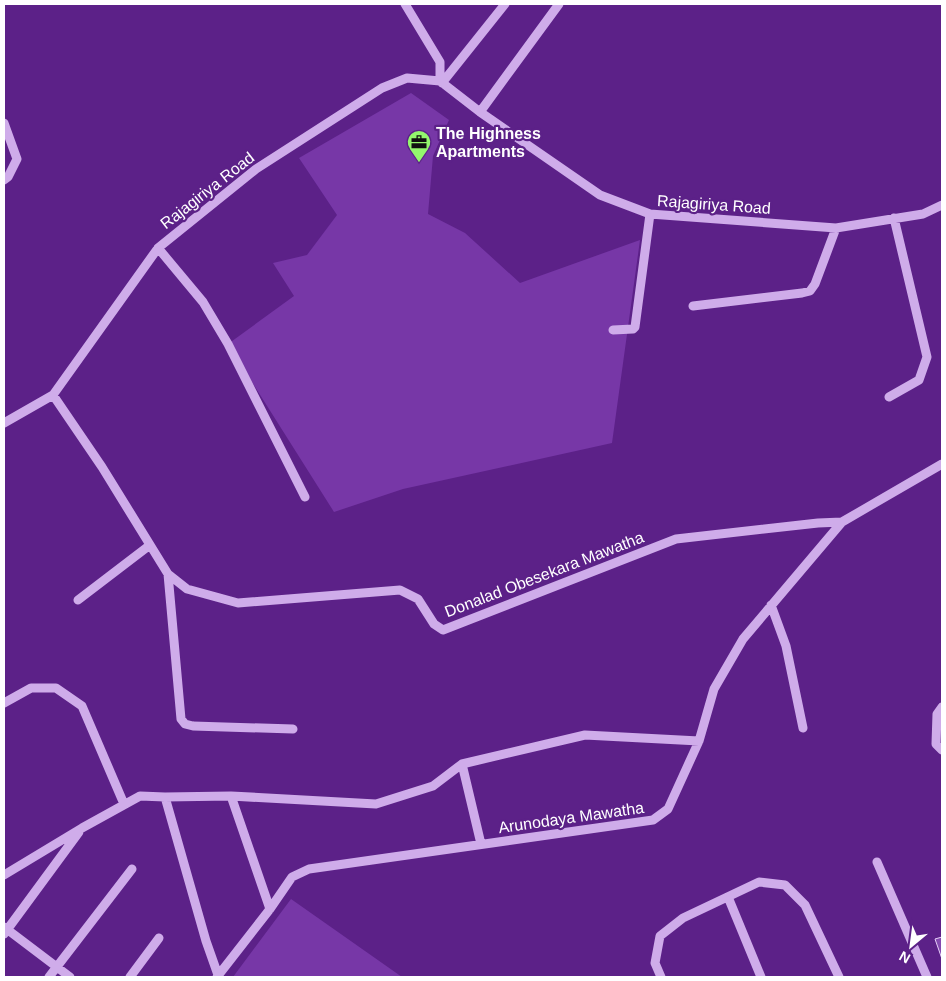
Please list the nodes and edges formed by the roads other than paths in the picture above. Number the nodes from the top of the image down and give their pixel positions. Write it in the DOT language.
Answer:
graph roads {
  1 [pos="405,4"];
  2 [pos="505,4"];
  3 [pos="559,4"];
  4 [pos="441,82"];
  5 [pos="480,112"];
  6 [pos="4,123"];
  7 [pos="4,180"];
  8 [pos="942,205"];
  9 [pos="650,214"];
  10 [pos="894,218"];
  11 [pos="836,228"];
  12 [pos="158,248"];
  13 [pos="693,306"];
  14 [pos="613,330"];
  15 [pos="53,395"];
  16 [pos="889,397"];
  17 [pos="4,423"];
  18 [pos="942,464"];
  19 [pos="305,497"];
  20 [pos="842,522"];
  21 [pos="150,545"];
  22 [pos="168,574"];
  23 [pos="78,600"];
  24 [pos="771,605"];
  25 [pos="4,703"];
  26 [pos="942,707"];
  27 [pos="803,728"];
  28 [pos="293,729"];
  29 [pos="699,741"];
  30 [pos="942,750"];
  31 [pos="462,764"];
  32 [pos="231,796"];
  33 [pos="165,797"];
  34 [pos="124,804"];
  35 [pos="82,828"];
  36 [pos="481,844"];
  37 [pos="877,862"];
  38 [pos="132,869"];
  39 [pos="4,875"];
  40 [pos="728,897"];
  41 [pos="270,909"];
  42 [pos="5,930"];
  43 [pos="159,938"];
  44 [pos="56,967"];
  45 [pos="217,976"];
  46 [pos="49,977"];
  47 [pos="70,977"];
  48 [pos="130,977"];
  49 [pos="661,977"];
  50 [pos="761,977"];
  51 [pos="839,977"];
  52 [pos="927,977"];
  1 -- 4 [label="street"];
  2 -- 4 [label="street"];
  3 -- 5 [label="street"];
  4 -- 5 [label="street, Rajagiriya Road"];
  4 -- 12 [label="street, Rajagiriya Road"];
  5 -- 9 [label="street, Rajagiriya Road"];
  6 -- 7 [label="street"];
  8 -- 10 [label="street, Rajagiriya Road"];
  9 -- 11 [label="street, Rajagiriya Road"];
  9 -- 14 [label="street"];
  10 -- 11 [label="street, Rajagiriya Road"];
  10 -- 16 [label="street"];
  11 -- 13 [label="street"];
  12 -- 15 [label="street, Rajagiriya Road"];
  12 -- 19 [label="street"];
  15 -- 17 [label="street, Rajagiriya Road"];
  15 -- 21 [label="street, Donalad Obesekara Mawatha"];
  18 -- 20 [label="street, Donalad Obesekara Mawatha"];
  20 -- 22 [label="street, Donalad Obesekara Mawatha"];
  20 -- 24 [label="street, Arunodaya Mawatha"];
  21 -- 22 [label="street, Donalad Obesekara Mawatha"];
  21 -- 23 [label="street"];
  22 -- 28 [label="street"];
  24 -- 27 [label="street"];
  24 -- 29 [label="street, Arunodaya Mawatha"];
  25 -- 34 [label="street"];
  26 -- 30 [label="street"];
  29 -- 31 [label="street"];
  29 -- 36 [label="street, Arunodaya Mawatha"];
  31 -- 32 [label="street"];
  31 -- 36 [label="street"];
  32 -- 33 [label="street"];
  32 -- 41 [label="street"];
  33 -- 34 [label="street"];
  33 -- 45 [label="street"];
  34 -- 35 [label="street"];
  35 -- 39 [label="street"];
  35 -- 42 [label="street"];
  36 -- 41 [label="street, Arunodaya Mawatha"];
  37 -- 52 [label="street"];
  38 -- 44 [label="street"];
  40 -- 49 [label="street"];
  40 -- 50 [label="street"];
  40 -- 51 [label="street"];
  41 -- 45 [label="street, Arunodaya Mawatha"];
  42 -- 44 [label="street"];
  43 -- 48 [label="street"];
  44 -- 46 [label="street"];
  44 -- 47 [label="street"];
}
